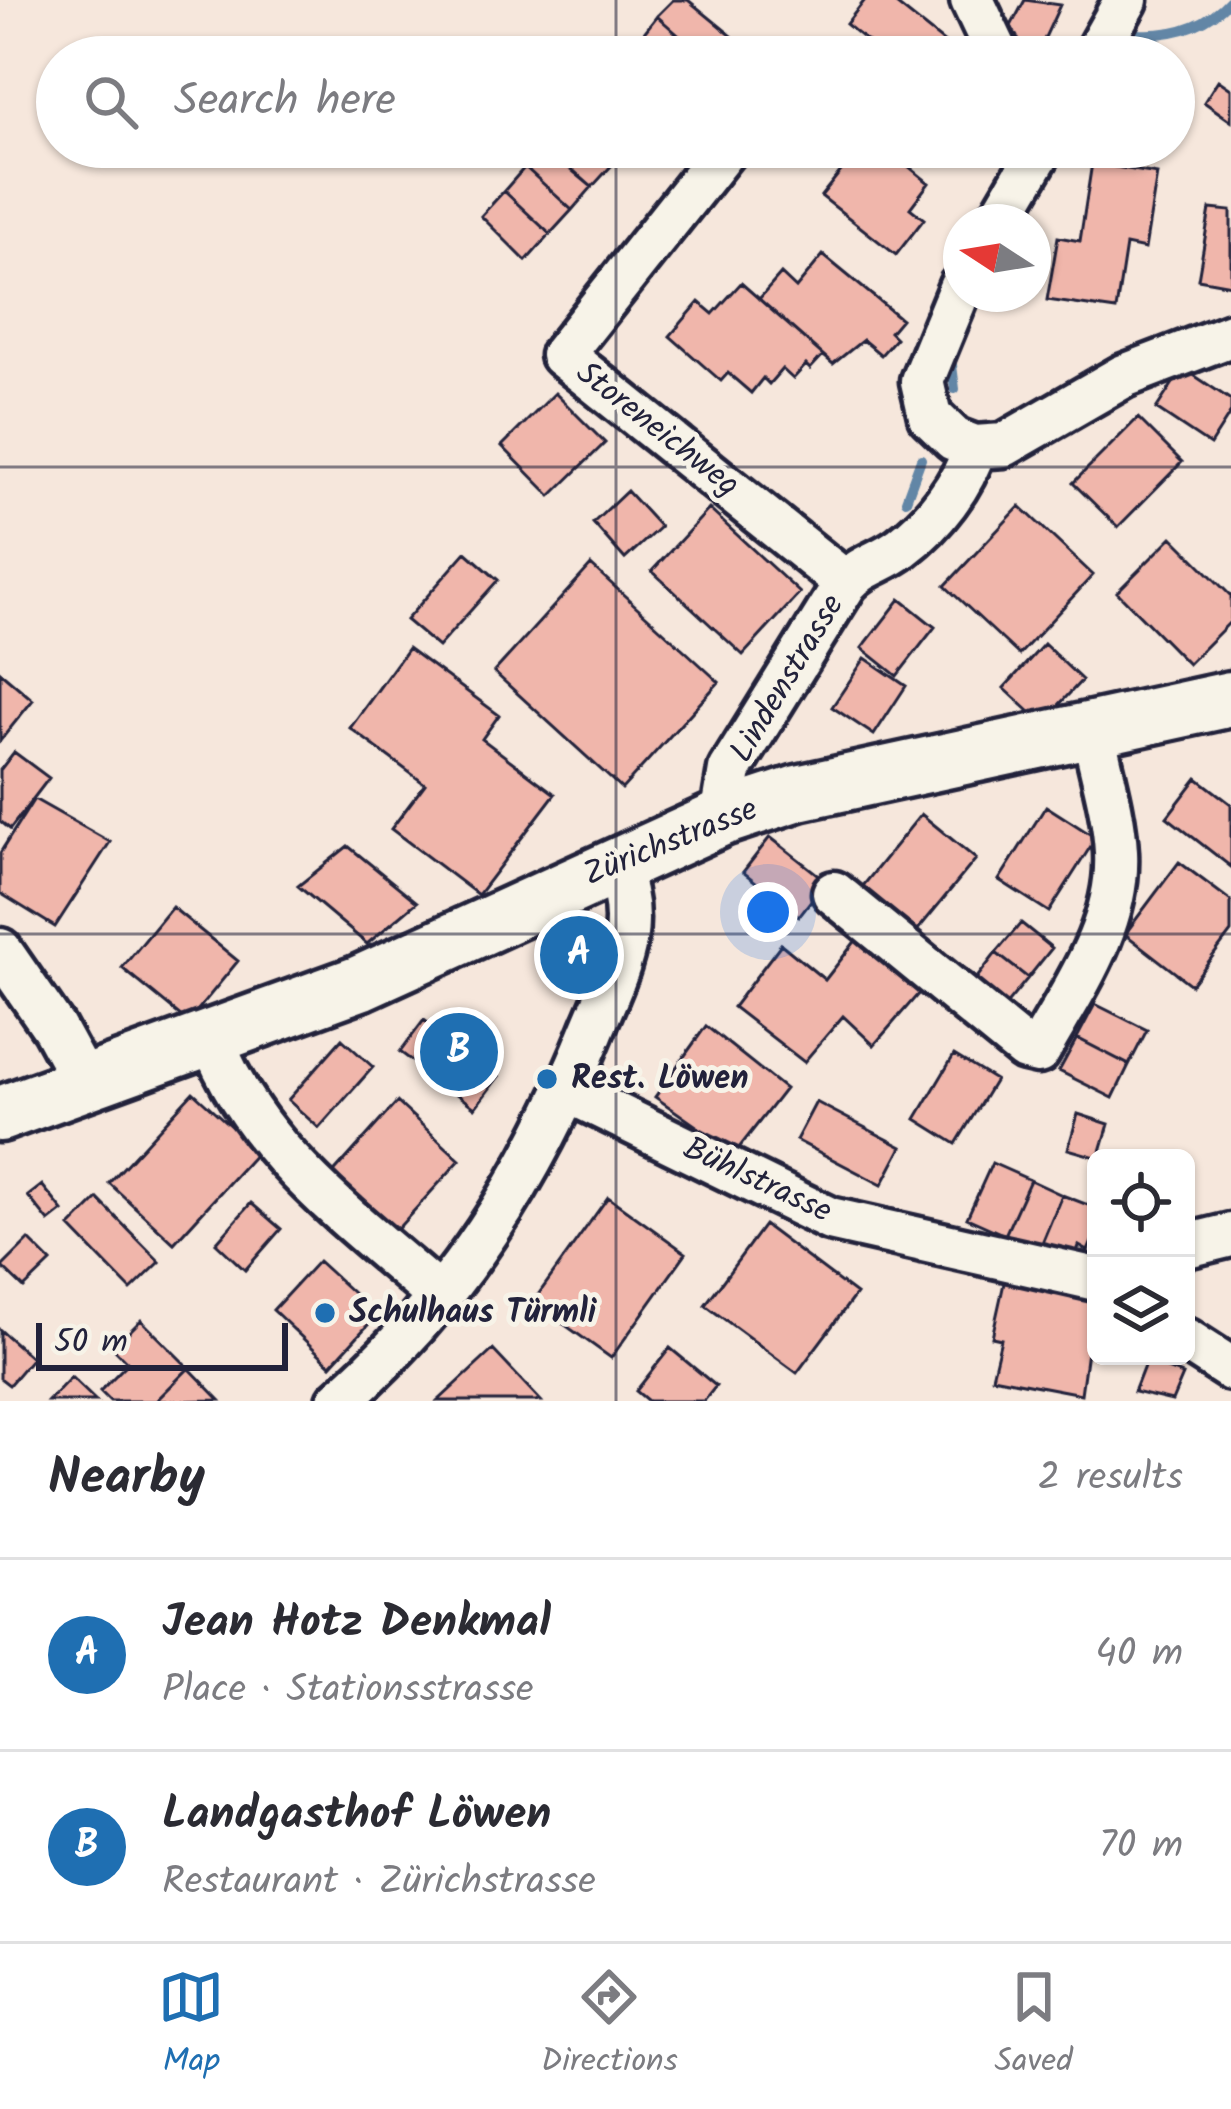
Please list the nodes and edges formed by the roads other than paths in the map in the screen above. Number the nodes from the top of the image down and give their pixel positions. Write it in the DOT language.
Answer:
graph roads {
  1 [pos="1126,0"];
  2 [pos="982,5"];
  3 [pos="992,36"];
  4 [pos="1106,36"];
  5 [pos="710,168"];
  6 [pos="1027,168"];
  7 [pos="1008,204"];
  8 [pos="950,312"];
  9 [pos="1231,335"];
  10 [pos="975,447"];
  11 [pos="846,583"];
  12 [pos="1231,699"];
  13 [pos="1093,731"];
  14 [pos="722,818"];
  15 [pos="615,865"];
  16 [pos="834,893"];
  17 [pos="0,950"];
  18 [pos="211,1037"];
  19 [pos="84,1083"];
  20 [pos="568,1091"];
  21 [pos="0,1114"];
  22 [pos="1231,1235"];
  23 [pos="1195,1244"];
  24 [pos="1087,1277"];
  25 [pos="441,1298"];
  26 [pos="1195,1346"];
  27 [pos="1231,1369"];
  28 [pos="339,1401"];
  1 -- 4 [label="street"];
  2 -- 3 [label="street"];
  5 -- 11 [label="street, Storeneichweg"];
  6 -- 7 [label="street"];
  8 -- 10 [label="street"];
  9 -- 10 [label="street"];
  10 -- 11 [label="street, Lindenstrasse"];
  11 -- 14 [label="street, Lindenstrasse"];
  12 -- 13 [label="main road, Zürichstrasse"];
  13 -- 14 [label="main road, Zürichstrasse"];
  13 -- 16 [label="street"];
  14 -- 15 [label="main road, Zürichstrasse"];
  15 -- 18 [label="main road, Zürichstrasse"];
  15 -- 20 [label="street"];
  17 -- 19 [label="street"];
  18 -- 19 [label="main road, Zürichstrasse"];
  18 -- 25 [label="street"];
  19 -- 21 [label="main road, Zürichstrasse"];
  20 -- 24 [label="street, Bühlstrasse"];
  20 -- 25 [label="street"];
  22 -- 23 [label="street"];
  25 -- 28 [label="street"];
  26 -- 27 [label="street"];
}
